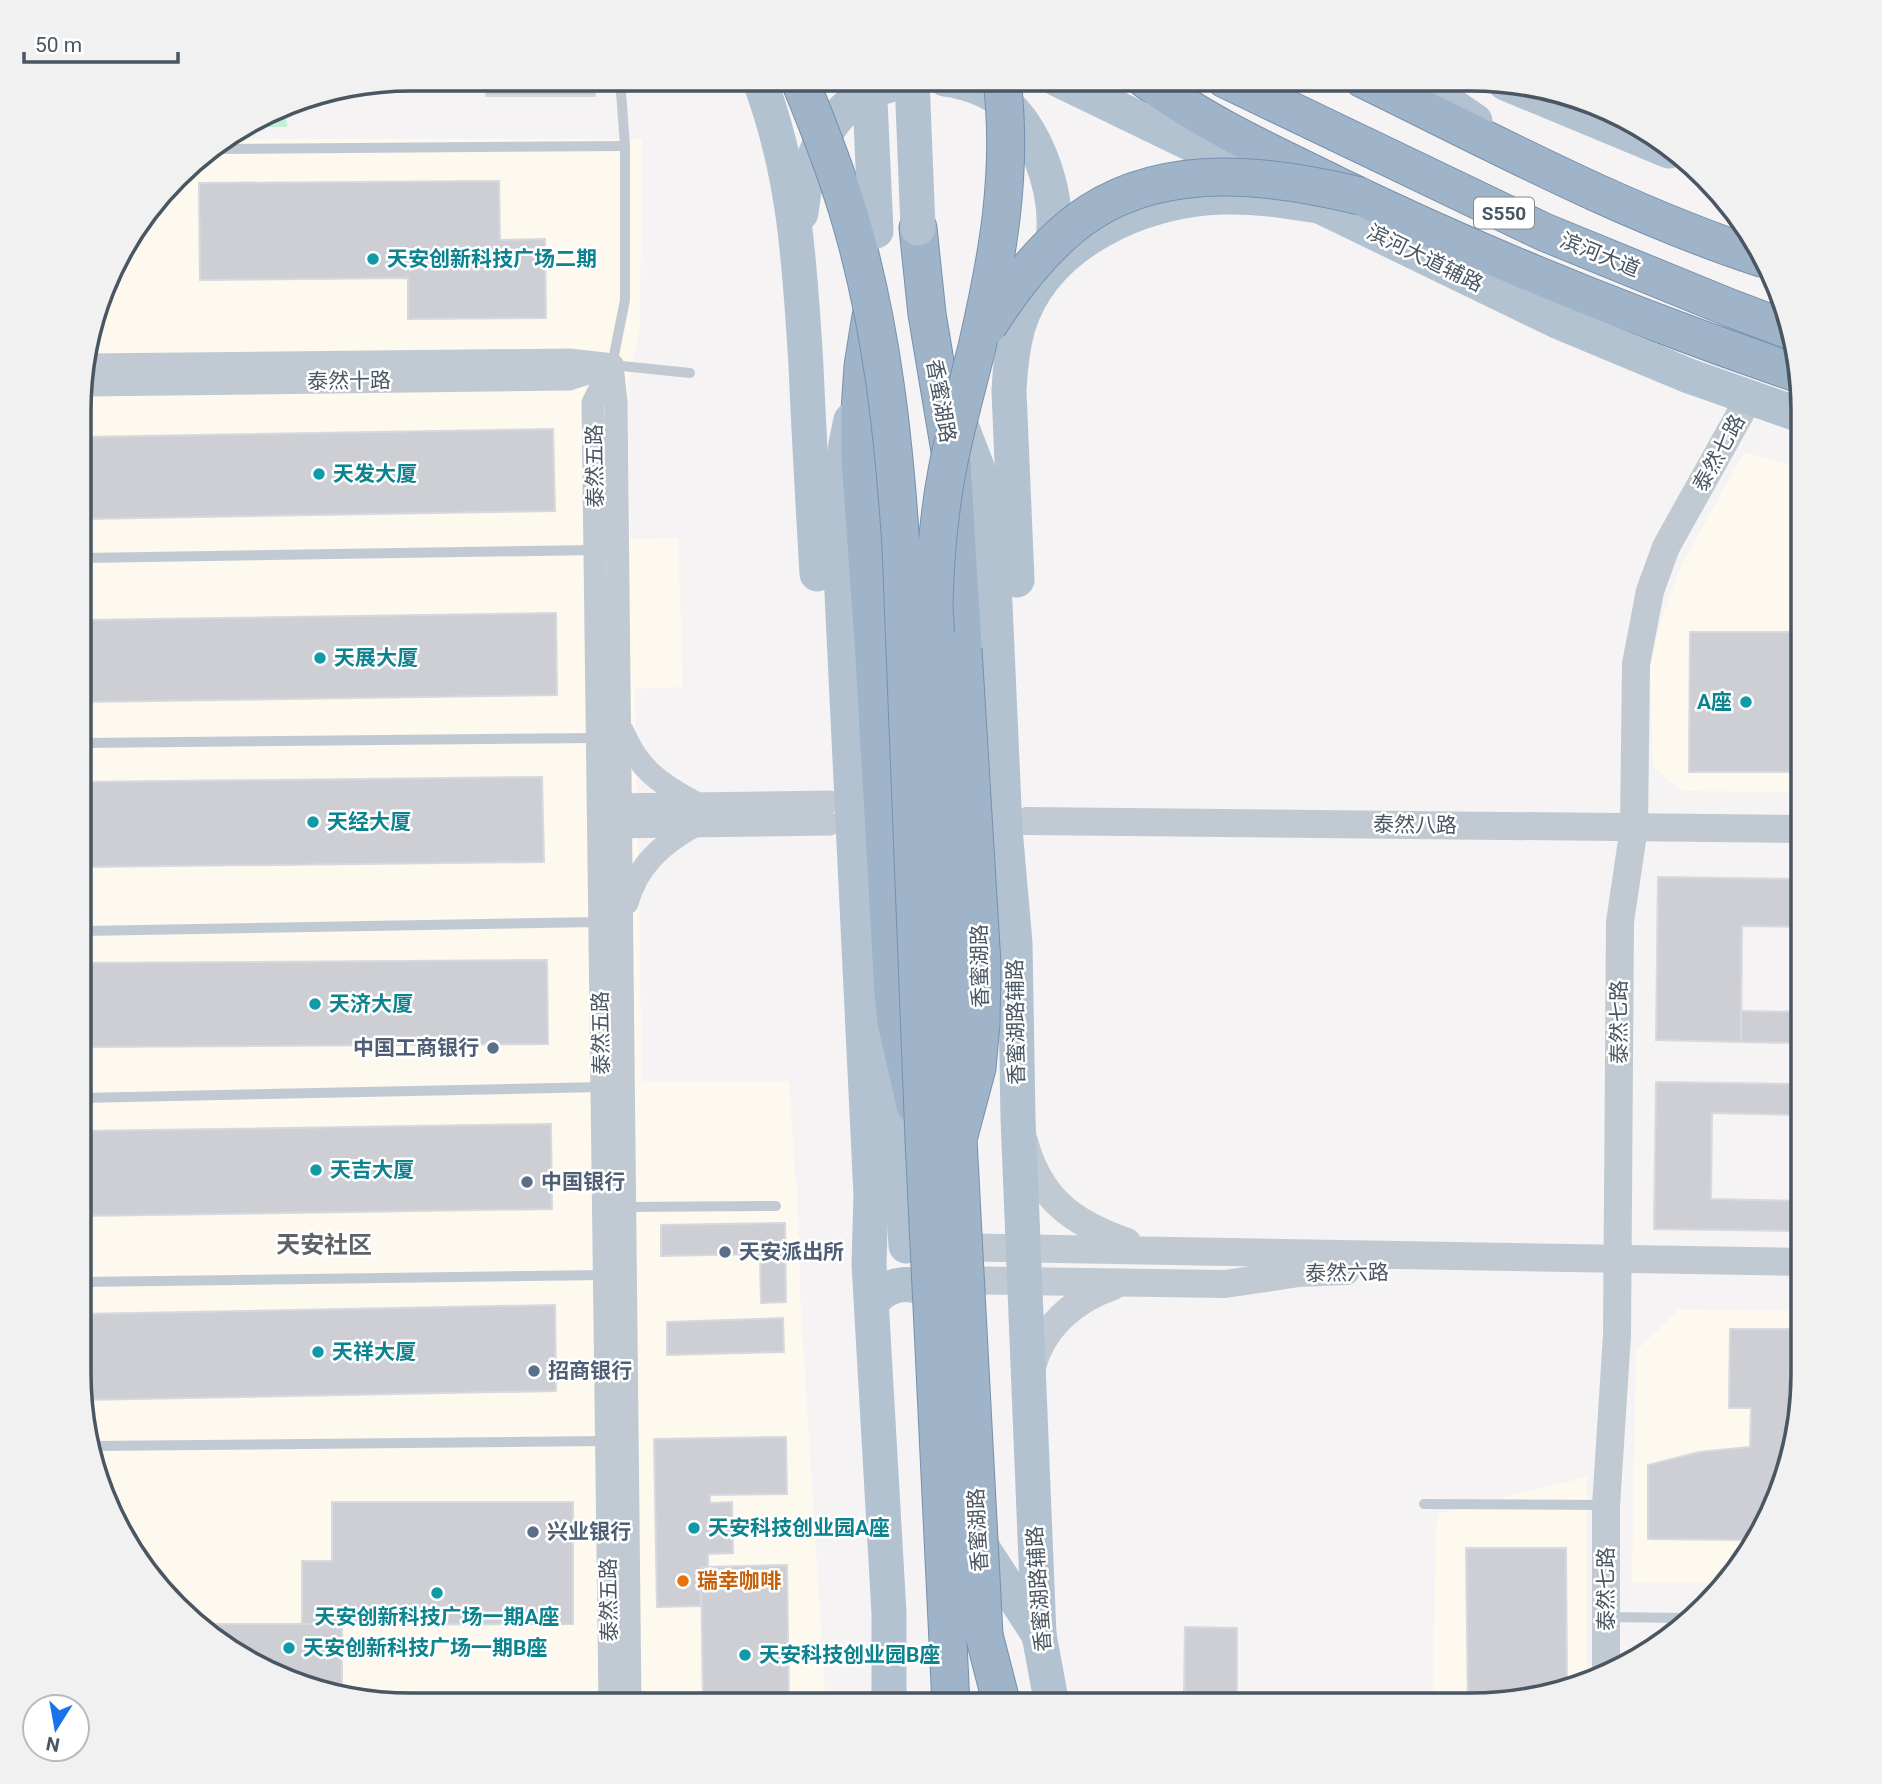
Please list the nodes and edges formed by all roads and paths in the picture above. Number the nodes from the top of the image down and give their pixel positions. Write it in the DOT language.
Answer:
graph roads {
  1 [pos="621,91"];
  2 [pos="763,91"];
  3 [pos="804,91"];
  4 [pos="870,91"];
  5 [pos="873,91"];
  6 [pos="913,91"];
  7 [pos="985,91"];
  8 [pos="1003,91"];
  9 [pos="1082,91"];
  10 [pos="1124,91"];
  11 [pos="1164,91"];
  12 [pos="1250,91"];
  13 [pos="1388,91"];
  14 [pos="1431,91"];
  15 [pos="1545,100"];
  16 [pos="1639,139"];
  17 [pos="1192,144"];
  18 [pos="625,146"];
  19 [pos="227,149"];
  20 [pos="1570,179"];
  21 [pos="1360,196"];
  22 [pos="1319,206"];
  23 [pos="918,228"];
  24 [pos="876,232"];
  25 [pos="1750,254"];
  26 [pos="800,267"];
  27 [pos="1045,276"];
  28 [pos="1780,327"];
  29 [pos="932,349"];
  30 [pos="976,349"];
  31 [pos="95,365"];
  32 [pos="611,365"];
  33 [pos="863,366"];
  34 [pos="1788,370"];
  35 [pos="690,373"];
  36 [pos="93,385"];
  37 [pos="1749,398"];
  38 [pos="1791,412"];
  39 [pos="596,550"];
  40 [pos="91,558"];
  41 [pos="620,725"];
  42 [pos="598,738"];
  43 [pos="91,743"];
  44 [pos="830,813"];
  45 [pos="695,815"];
  46 [pos="610,816"];
  47 [pos="1027,821"];
  48 [pos="1634,827"];
  49 [pos="1791,829"];
  50 [pos="611,923"];
  51 [pos="91,930"];
  52 [pos="1015,943"];
  53 [pos="859,951"];
  54 [pos="602,1087"];
  55 [pos="91,1098"];
  56 [pos="1018,1118"];
  57 [pos="941,1139"];
  58 [pos="776,1206"];
  59 [pos="625,1207"];
  60 [pos="906,1246"];
  61 [pos="1164,1250"];
  62 [pos="1791,1262"];
  63 [pos="869,1265"];
  64 [pos="1024,1265"];
  65 [pos="1617,1267"];
  66 [pos="604,1275"];
  67 [pos="1791,1279"];
  68 [pos="91,1282"];
  69 [pos="1122,1283"];
  70 [pos="872,1303"];
  71 [pos="1029,1384"];
  72 [pos="617,1441"];
  73 [pos="100,1446"];
  74 [pos="1424,1504"];
  75 [pos="1606,1506"];
  76 [pos="1606,1617"];
  77 [pos="1676,1618"];
  78 [pos="984,1635"];
  79 [pos="1039,1635"];
  80 [pos="948,1636"];
  81 [pos="1606,1663"];
  82 [pos="610,1693"];
  83 [pos="629,1693"];
  84 [pos="889,1693"];
  85 [pos="936,1693"];
  86 [pos="951,1693"];
  87 [pos="987,1693"];
  88 [pos="999,1693"];
  89 [pos="1050,1693"];
  1 -- 18 [label="lane, 泰然五路"];
  2 -- 26 [label="main road"];
  3 -- 57 [label="highway, bridge"];
  4 -- 24 [label="main road, bridge"];
  5 -- 26 [label="main road"];
  6 -- 23 [label="main road, bridge"];
  7 -- 27 [label="main road"];
  8 -- 30 [label="highway, bridge"];
  9 -- 17 [label="main road, 滨河大道辅路"];
  10 -- 17 [label="main road"];
  11 -- 21 [label="highway, bridge"];
  12 -- 28 [label="highway, 滨河大道 / S550"];
  13 -- 20 [label="highway"];
  14 -- 20 [label="main road"];
  15 -- 16 [label="main road"];
  17 -- 22 [label="main road, 滨河大道辅路"];
  18 -- 19 [label="lane"];
  18 -- 32 [label="lane, 泰然五路"];
  20 -- 25 [label="highway"];
  21 -- 30 [label="highway, bridge"];
  21 -- 34 [label="highway"];
  22 -- 27 [label="main road"];
  22 -- 37 [label="main road, 滨河大道辅路"];
  23 -- 29 [label="highway, 香蜜湖路"];
  24 -- 33 [label="highway, 香蜜湖路"];
  26 -- 44 [label="main road"];
  27 -- 47 [label="main road"];
  29 -- 52 [label="main road, 香蜜湖路辅路"];
  29 -- 57 [label="highway, 香蜜湖路, bridge"];
  30 -- 57 [label="highway, bridge"];
  31 -- 32 [label="street, 泰然十路"];
  32 -- 35 [label="lane, 泰然十路"];
  32 -- 36 [label="street, 泰然十路"];
  32 -- 39 [label="street, 泰然五路"];
  32 -- 41 [label="street, 泰然五路"];
  33 -- 53 [label="main road"];
  33 -- 57 [label="highway, 香蜜湖路, bridge"];
  37 -- 38 [label="main road, 滨河大道辅路"];
  37 -- 48 [label="street, 泰然七路"];
  39 -- 40 [label="lane"];
  39 -- 42 [label="street, 泰然五路"];
  41 -- 45 [label="street"];
  41 -- 46 [label="street, 泰然五路"];
  42 -- 43 [label="lane"];
  42 -- 46 [label="street, 泰然五路"];
  44 -- 45 [label="street"];
  44 -- 63 [label="main road"];
  45 -- 46 [label="street"];
  45 -- 50 [label="street"];
  46 -- 50 [label="street, 泰然五路"];
  47 -- 48 [label="street, 泰然八路"];
  47 -- 52 [label="main road"];
  48 -- 49 [label="street, 泰然八路"];
  48 -- 65 [label="street, 泰然七路"];
  50 -- 51 [label="lane"];
  50 -- 54 [label="street, 泰然五路"];
  50 -- 59 [label="street, 泰然五路"];
  52 -- 56 [label="main road, 香蜜湖路辅路"];
  53 -- 60 [label="main road"];
  53 -- 63 [label="main road"];
  54 -- 55 [label="lane"];
  54 -- 66 [label="street, 泰然五路"];
  56 -- 61 [label="street, 泰然六路"];
  56 -- 64 [label="main road, 香蜜湖路辅路"];
  57 -- 78 [label="highway, 香蜜湖路, bridge"];
  57 -- 80 [label="highway, 香蜜湖路, bridge"];
  58 -- 59 [label="lane"];
  59 -- 72 [label="street, 泰然五路"];
  60 -- 63 [label="street"];
  60 -- 64 [label="street, 泰然六路"];
  61 -- 64 [label="street, 泰然六路"];
  61 -- 65 [label="street, 泰然六路"];
  62 -- 65 [label="street, 泰然六路"];
  63 -- 70 [label="main road"];
  64 -- 69 [label="street, 泰然六路"];
  64 -- 71 [label="main road, 香蜜湖路辅路"];
  65 -- 67 [label="street, 泰然六路"];
  65 -- 69 [label="street, 泰然六路"];
  65 -- 75 [label="street, 泰然七路"];
  66 -- 68 [label="lane"];
  66 -- 72 [label="street, 泰然五路"];
  69 -- 71 [label="street"];
  70 -- 79 [label="main road"];
  70 -- 84 [label="main road"];
  71 -- 79 [label="main road, 香蜜湖路辅路"];
  72 -- 73 [label="lane"];
  72 -- 82 [label="street, 泰然五路"];
  72 -- 83 [label="street, 泰然五路"];
  74 -- 75 [label="lane"];
  75 -- 76 [label="street, 泰然七路"];
  76 -- 77 [label="lane"];
  76 -- 81 [label="street, 泰然七路"];
  78 -- 87 [label="highway, 香蜜湖路"];
  78 -- 88 [label="highway"];
  79 -- 89 [label="main road, 香蜜湖路辅路"];
  80 -- 85 [label="highway, bridge"];
  80 -- 86 [label="highway, 香蜜湖路, bridge"];
}
